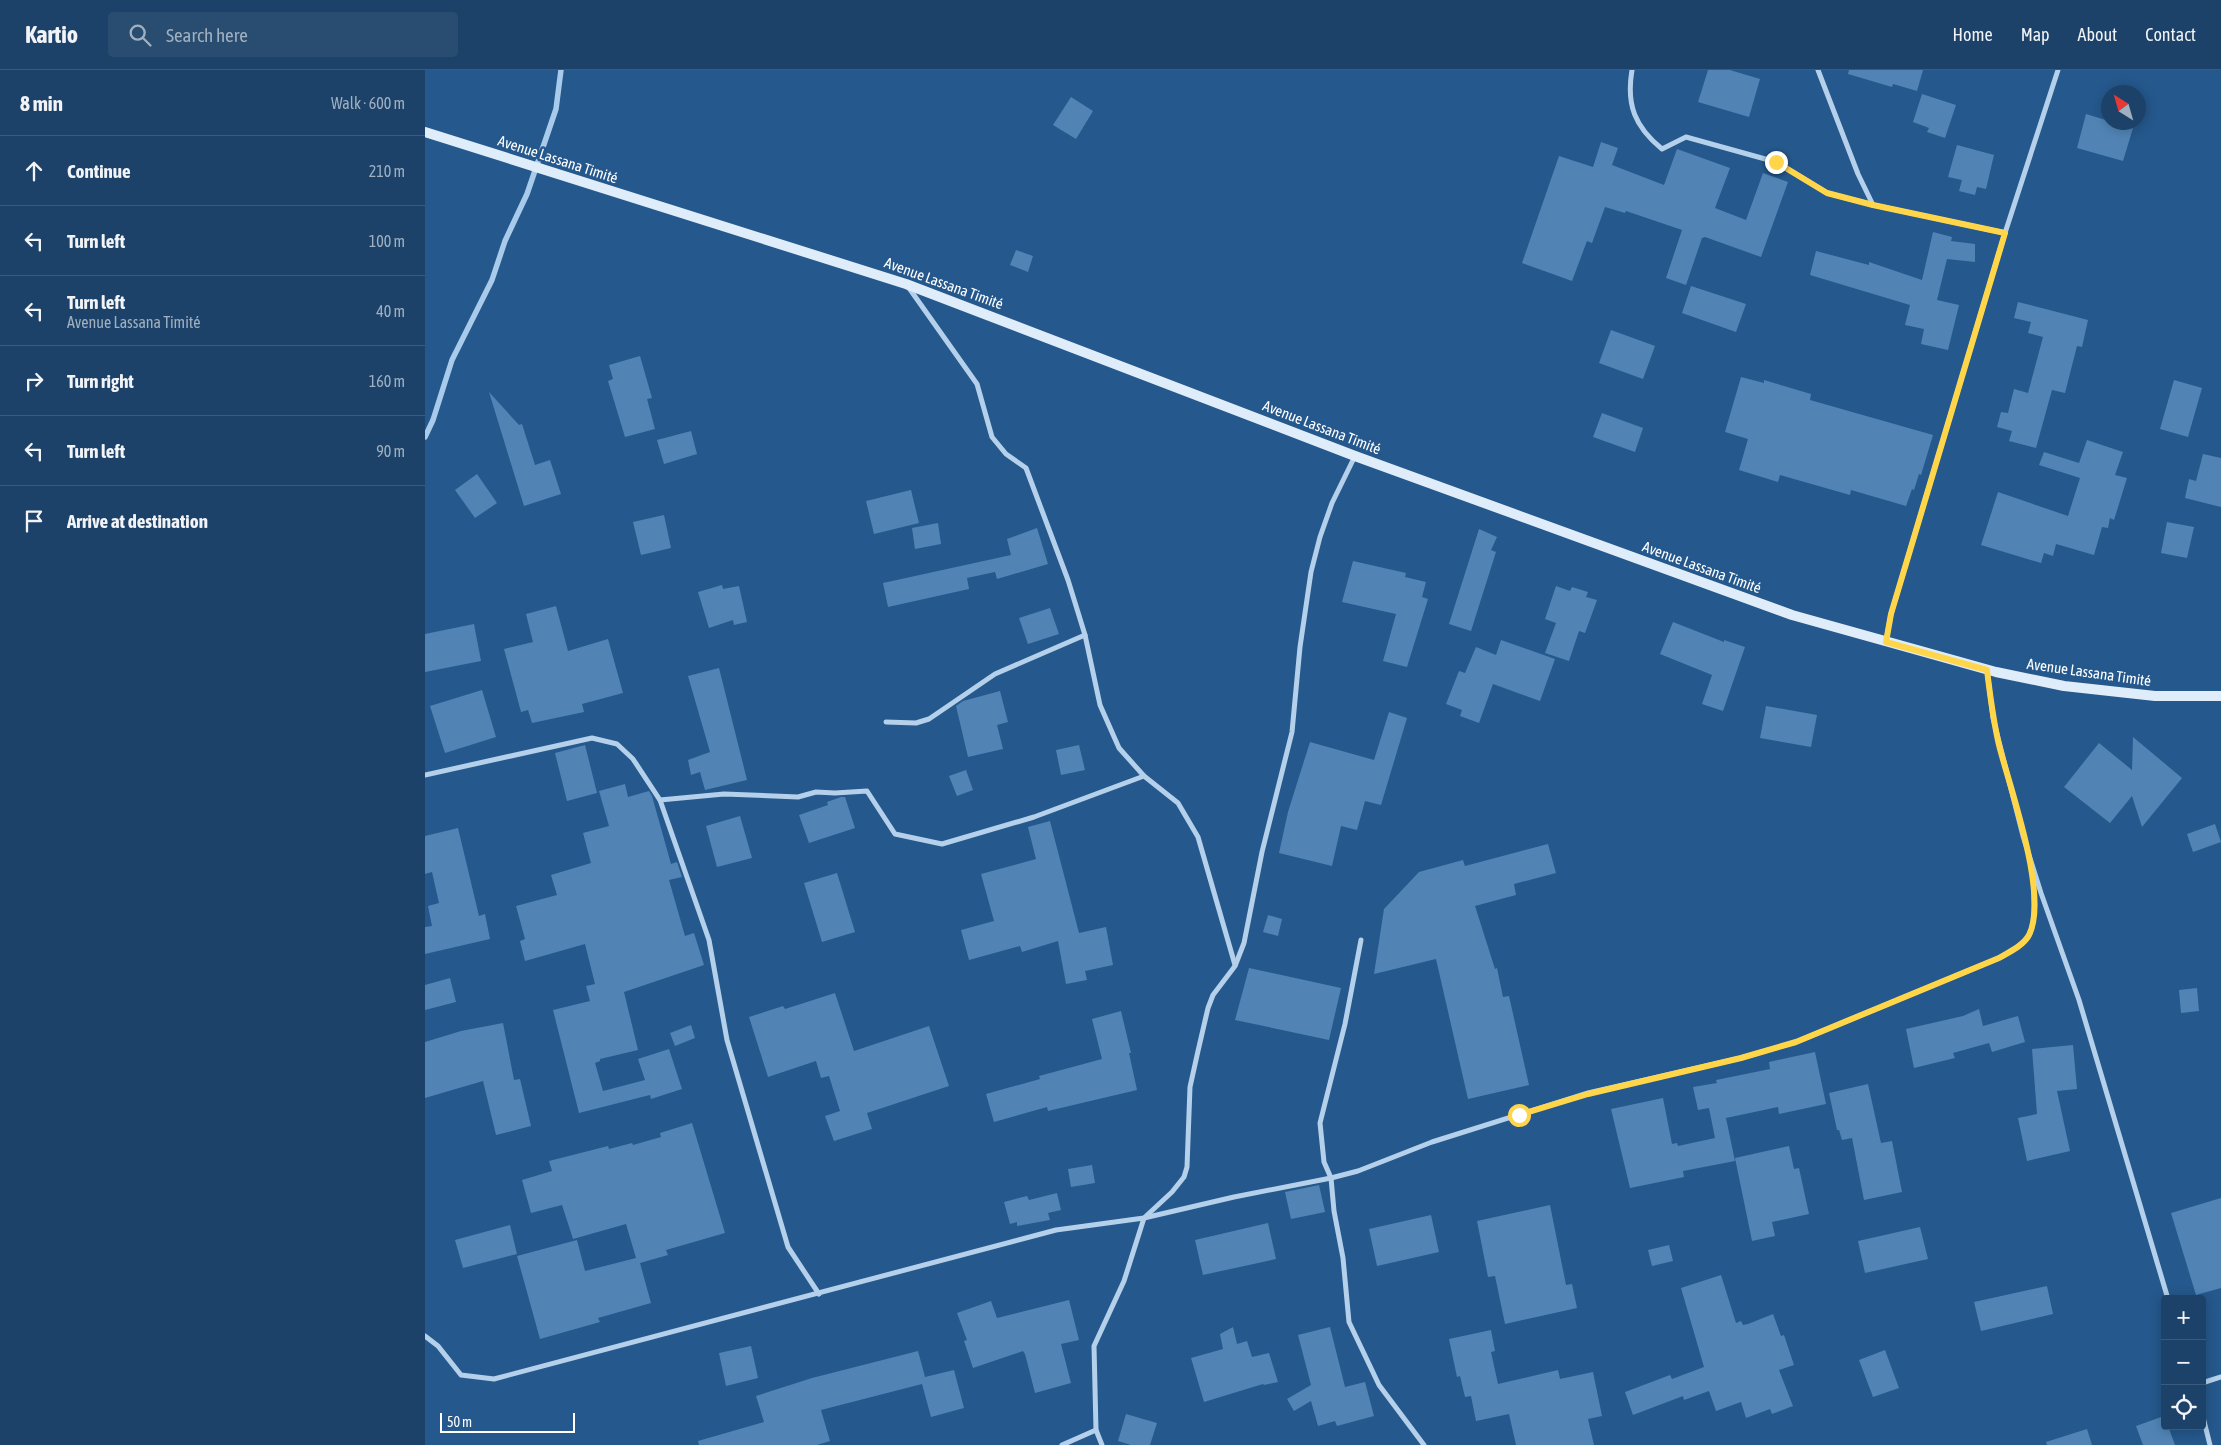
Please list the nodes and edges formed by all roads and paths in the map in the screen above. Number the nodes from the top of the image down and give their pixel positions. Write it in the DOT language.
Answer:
graph roads {
  1 [pos="1632,70"];
  2 [pos="1819,70"];
  3 [pos="2058,70"];
  4 [pos="425,132"];
  5 [pos="1873,205"];
  6 [pos="2005,233"];
  7 [pos="906,284"];
  8 [pos="1355,456"];
  9 [pos="1085,636"];
  10 [pos="1886,642"];
  11 [pos="1987,670"];
  12 [pos="2221,696"];
  13 [pos="886,722"];
  14 [pos="425,775"];
  15 [pos="1144,776"];
  16 [pos="660,800"];
  17 [pos="2032,866"];
  18 [pos="1361,940"];
  19 [pos="1235,966"];
  20 [pos="1331,1178"];
  21 [pos="1143,1218"];
  22 [pos="819,1294"];
  23 [pos="2167,1295"];
  24 [pos="425,1336"];
  25 [pos="2221,1377"];
  26 [pos="2206,1382"];
  27 [pos="2206,1427"];
  28 [pos="1096,1430"];
  29 [pos="1062,1445"];
  30 [pos="1102,1445"];
  31 [pos="1424,1445"];
  32 [pos="2211,1445"];
  1 -- 5 [label="street"];
  2 -- 5 [label="street"];
  3 -- 6 [label="street"];
  4 -- 7 [label="street, Avenue Lassana Timité"];
  5 -- 6 [label="street"];
  6 -- 10 [label="street"];
  7 -- 8 [label="street, Avenue Lassana Timité"];
  7 -- 9 [label="street"];
  8 -- 10 [label="street, Avenue Lassana Timité"];
  8 -- 19 [label="street"];
  9 -- 13 [label="street"];
  9 -- 15 [label="street"];
  10 -- 11 [label="street, Avenue Lassana Timité"];
  11 -- 12 [label="street, Avenue Lassana Timité"];
  11 -- 17 [label="street"];
  14 -- 16 [label="street"];
  15 -- 16 [label="street"];
  15 -- 19 [label="street"];
  16 -- 22 [label="street"];
  17 -- 20 [label="street"];
  17 -- 23 [label="street"];
  18 -- 20 [label="street"];
  19 -- 21 [label="street"];
  20 -- 21 [label="street"];
  20 -- 31 [label="street"];
  21 -- 22 [label="street"];
  21 -- 28 [label="street"];
  22 -- 24 [label="street"];
  25 -- 26 [label="street"];
  27 -- 32 [label="street"];
  28 -- 29 [label="street"];
  28 -- 30 [label="street"];
}
